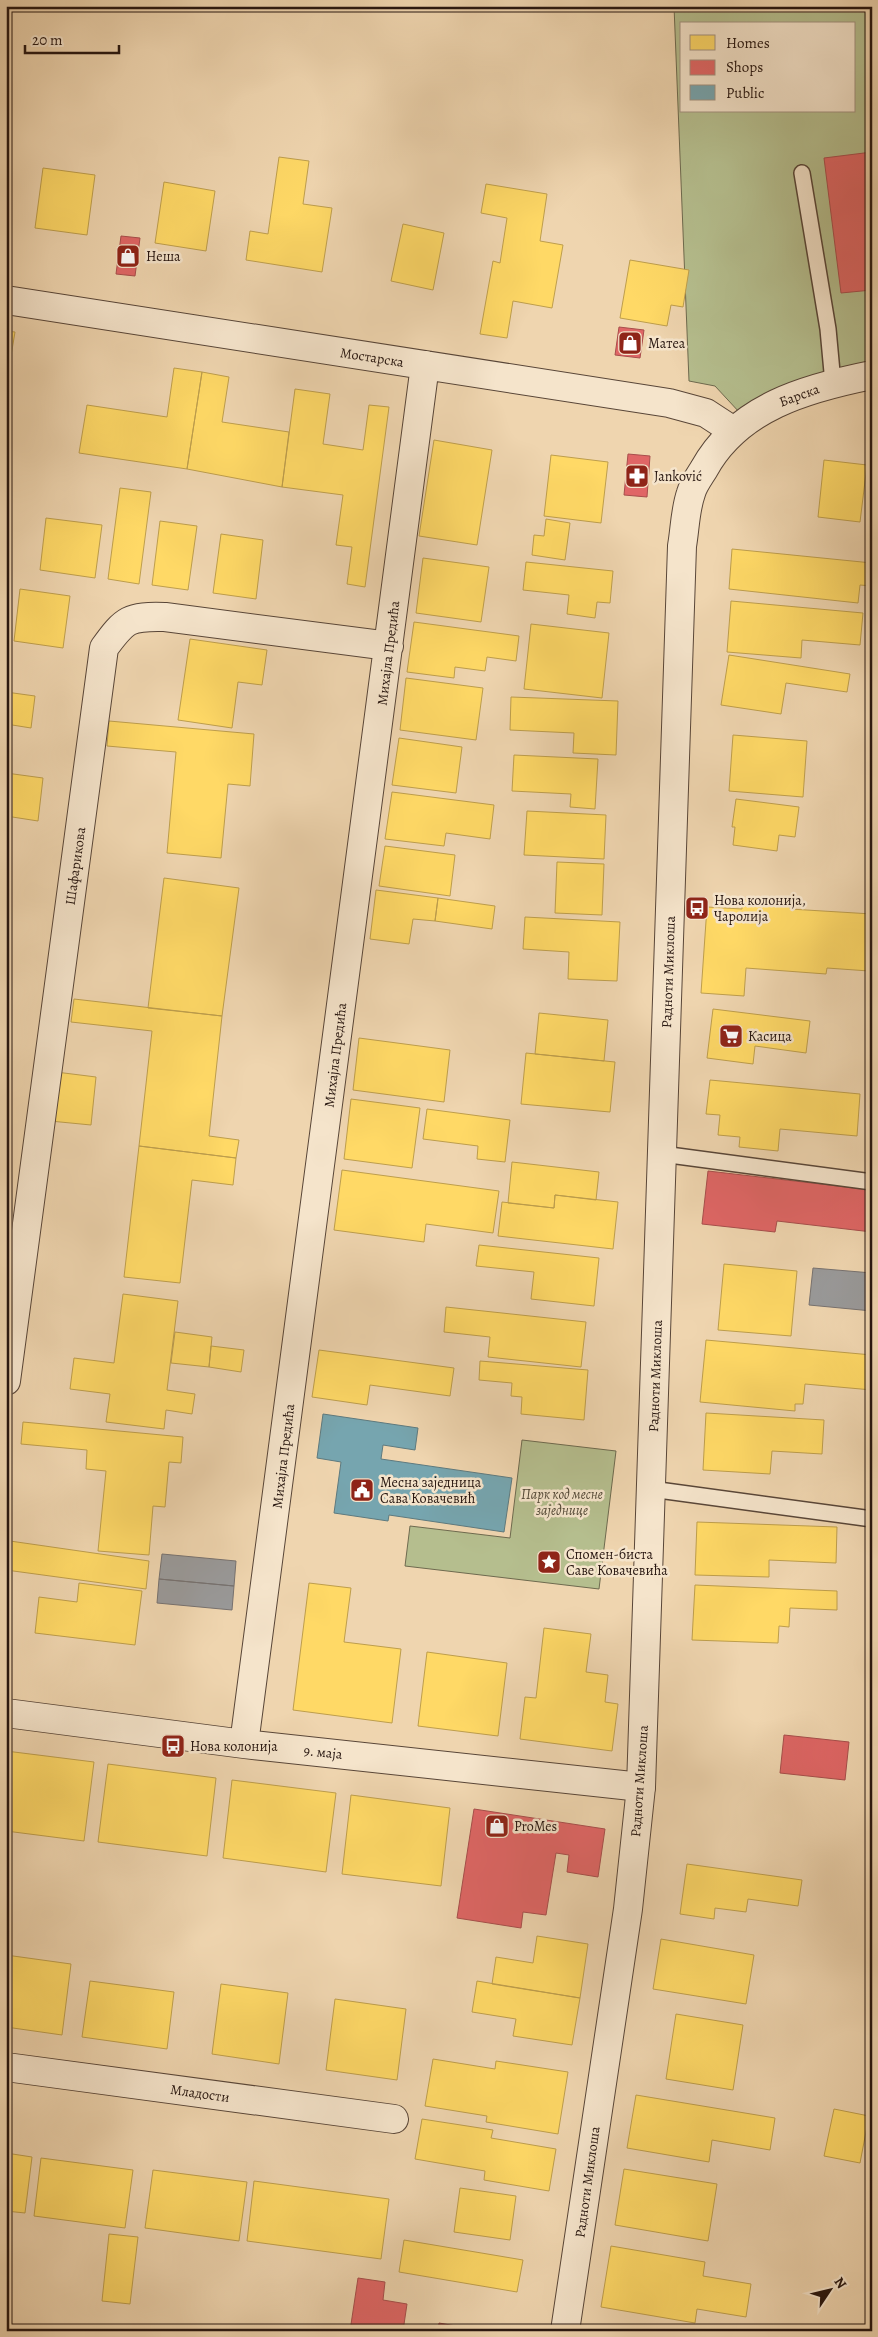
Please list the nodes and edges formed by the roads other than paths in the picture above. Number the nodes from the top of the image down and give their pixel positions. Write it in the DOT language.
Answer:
graph roads {
  1 [pos="802,173"];
  2 [pos="6,300"];
  3 [pos="425,366"];
  4 [pos="872,375"];
  5 [pos="833,383"];
  6 [pos="732,430"];
  7 [pos="388,646"];
  8 [pos="662,1154"];
  9 [pos="872,1182"];
  10 [pos="6,1381"];
  11 [pos="651,1489"];
  12 [pos="872,1519"];
  13 [pos="6,1714"];
  14 [pos="244,1744"];
  15 [pos="641,1787"];
  16 [pos="6,2066"];
  17 [pos="394,2119"];
  18 [pos="565,2331"];
  1 -- 5 [label="lane"];
  2 -- 3 [label="street, Мостарска"];
  3 -- 6 [label="street, Мостарска"];
  3 -- 7 [label="street, Михајла Предића"];
  4 -- 5 [label="street, Барска"];
  5 -- 6 [label="street, Барска"];
  6 -- 8 [label="street, Радноти Миклоша"];
  7 -- 10 [label="street, Шафарикова"];
  7 -- 14 [label="street, Михајла Предића"];
  8 -- 9 [label="lane"];
  8 -- 11 [label="street, Радноти Миклоша"];
  11 -- 12 [label="lane"];
  11 -- 15 [label="street, Радноти Миклоша"];
  13 -- 14 [label="street, 9. маја"];
  14 -- 15 [label="street, 9. маја"];
  15 -- 18 [label="street, Радноти Миклоша"];
  16 -- 17 [label="street, Младости"];
}
